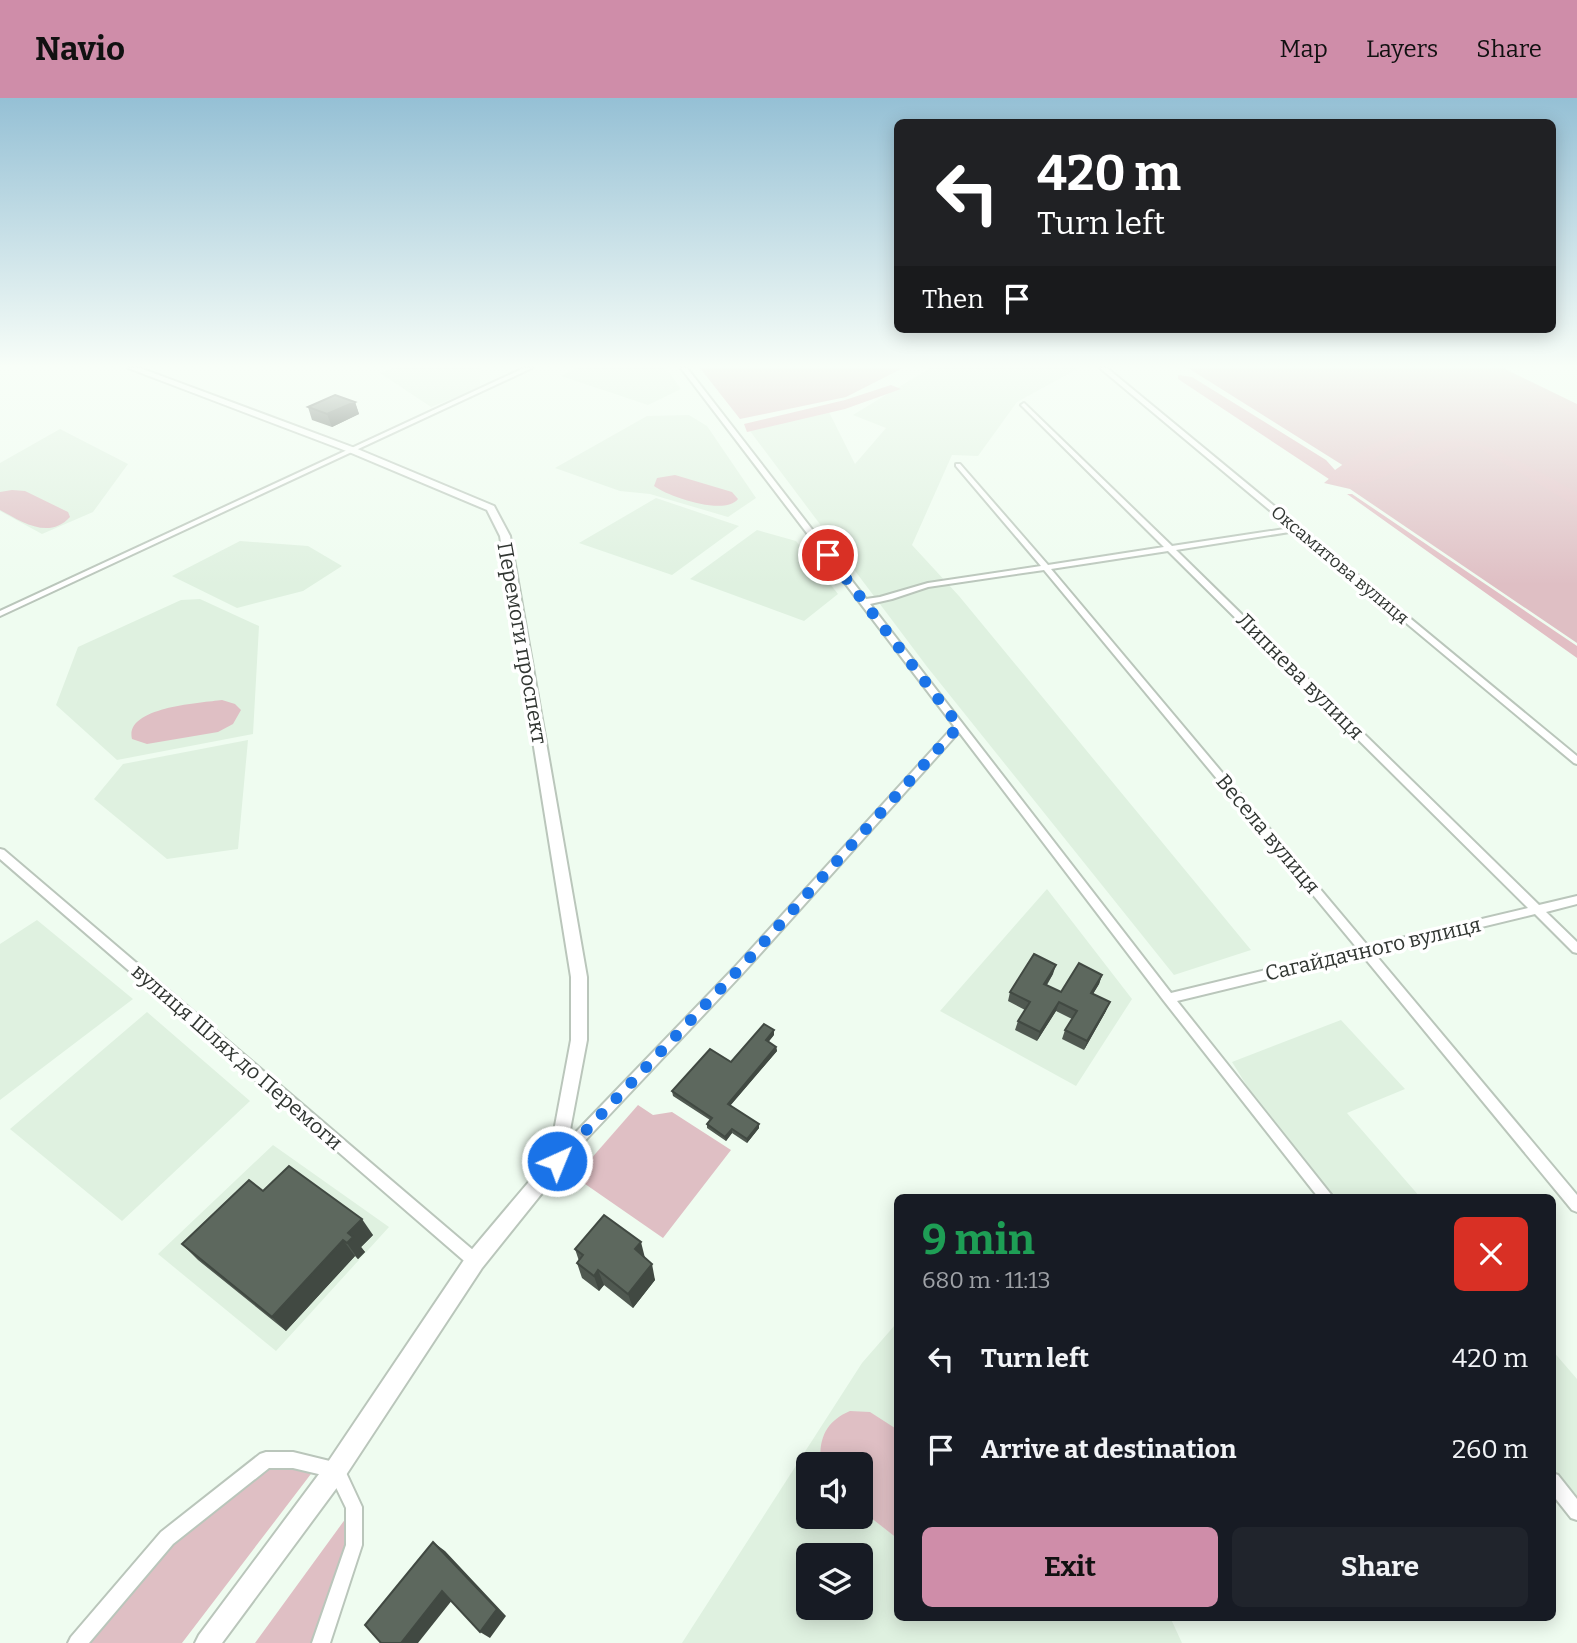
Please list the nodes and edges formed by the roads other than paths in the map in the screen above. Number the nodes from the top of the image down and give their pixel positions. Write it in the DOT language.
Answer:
graph roads {
  1 [pos="325,440"];
  2 [pos="373,440"];
  3 [pos="740,440"];
  4 [pos="1060,440"];
  5 [pos="1190,440"];
  6 [pos="352,450"];
  7 [pos="958,465"];
  8 [pos="1297,529"];
  9 [pos="1169,547"];
  10 [pos="1046,567"];
  11 [pos="865,602"];
  12 [pos="0,614"];
  13 [pos="959,726"];
  14 [pos="1577,761"];
  15 [pos="0,853"];
  16 [pos="1577,900"];
  17 [pos="1538,910"];
  18 [pos="1577,948"];
  19 [pos="1365,952"];
  20 [pos="1168,998"];
  21 [pos="557,1161"];
  22 [pos="1324,1194"];
  23 [pos="1577,1205"];
  24 [pos="475,1261"];
  25 [pos="336,1470"];
  26 [pos="1556,1486"];
  27 [pos="1577,1512"];
  28 [pos="77,1643"];
  29 [pos="207,1643"];
  30 [pos="321,1643"];
  1 -- 6 [label="street, Перемоги проспект"];
  2 -- 6 [label="street"];
  3 -- 11 [label="street"];
  4 -- 9 [label="street, Липнева вулиця"];
  5 -- 8 [label="street, Оксамитова вулиця"];
  6 -- 12 [label="street"];
  6 -- 21 [label="street, Перемоги проспект"];
  7 -- 10 [label="street, Весела вулиця"];
  8 -- 9 [label="street"];
  8 -- 14 [label="street, Оксамитова вулиця"];
  9 -- 10 [label="street"];
  9 -- 17 [label="street, Липнева вулиця"];
  10 -- 11 [label="street"];
  10 -- 19 [label="street, Весела вулиця"];
  11 -- 13 [label="street"];
  13 -- 20 [label="street"];
  13 -- 21 [label="street"];
  15 -- 24 [label="street, вулиця Шлях до Перемоги"];
  16 -- 17 [label="street, Сагайдачного вулиця"];
  17 -- 18 [label="street, Липнева вулиця"];
  17 -- 19 [label="street, Сагайдачного вулиця"];
  19 -- 20 [label="street, Сагайдачного вулиця"];
  19 -- 23 [label="street, Весела вулиця"];
  20 -- 22 [label="street"];
  21 -- 24 [label="street"];
  24 -- 25 [label="street"];
  25 -- 28 [label="street"];
  25 -- 29 [label="street"];
  25 -- 30 [label="street"];
  26 -- 27 [label="street"];
}
